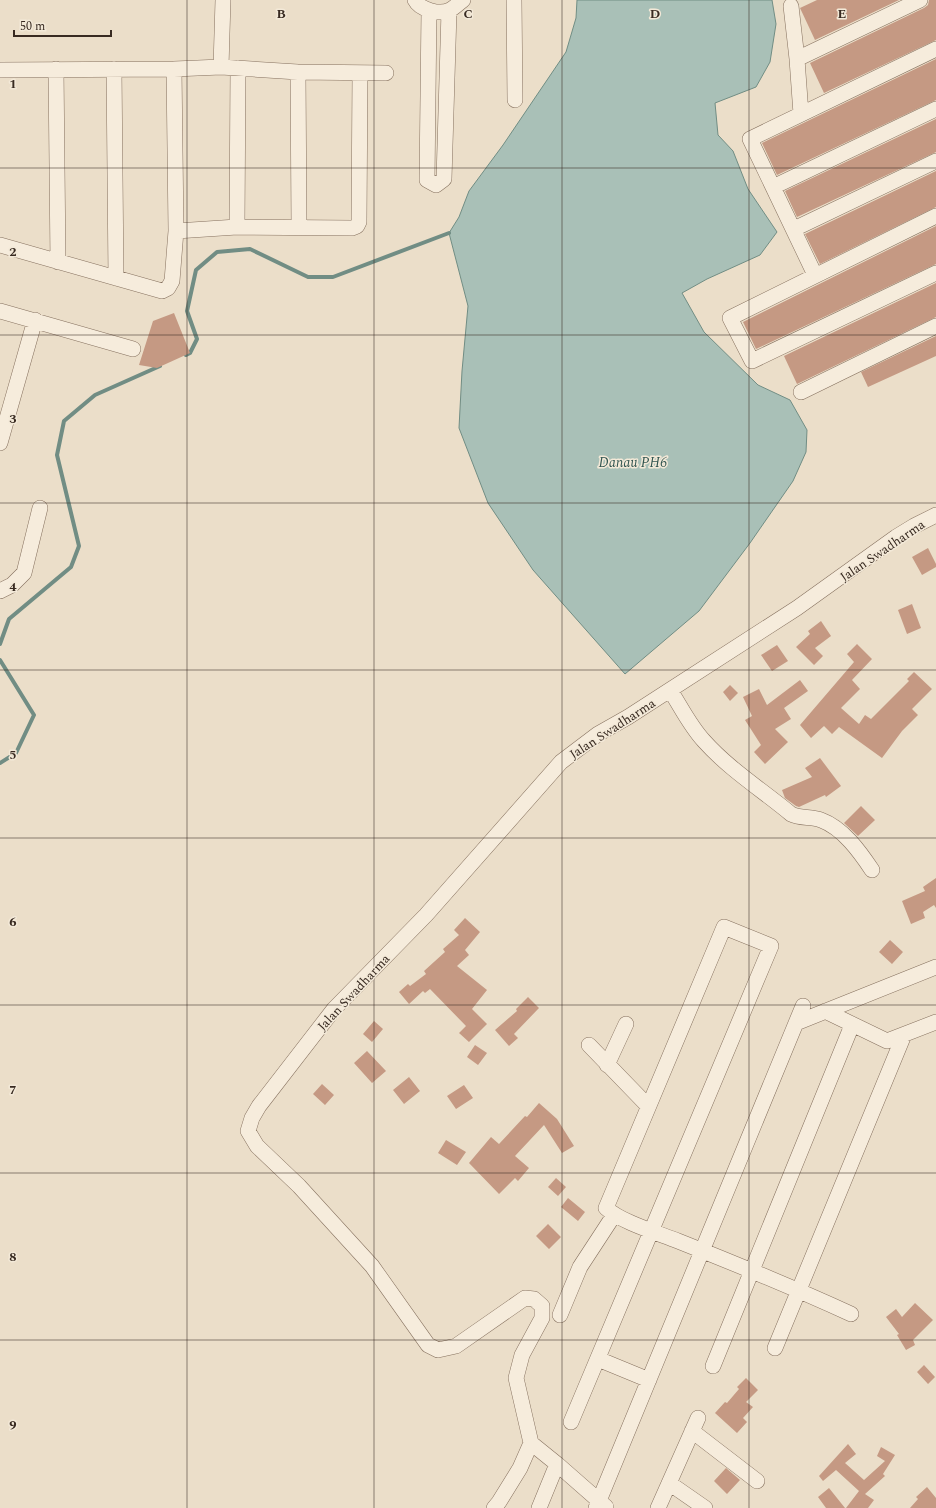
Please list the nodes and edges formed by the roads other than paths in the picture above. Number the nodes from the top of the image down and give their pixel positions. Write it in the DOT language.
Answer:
graph roads {
  1 [pos="223,0"];
  2 [pos="415,0"];
  3 [pos="463,0"];
  4 [pos="514,0"];
  5 [pos="920,0"];
  6 [pos="795,2"];
  7 [pos="429,11"];
  8 [pos="450,11"];
  9 [pos="936,49"];
  10 [pos="797,59"];
  11 [pos="220,67"];
  12 [pos="238,68"];
  13 [pos="56,69"];
  14 [pos="114,69"];
  15 [pos="174,69"];
  16 [pos="0,70"];
  17 [pos="298,72"];
  18 [pos="360,73"];
  19 [pos="386,74"];
  20 [pos="515,100"];
  21 [pos="936,109"];
  22 [pos="802,114"];
  23 [pos="936,162"];
  24 [pos="774,187"];
  25 [pos="936,216"];
  26 [pos="237,227"];
  27 [pos="299,227"];
  28 [pos="794,229"];
  29 [pos="176,231"];
  30 [pos="0,246"];
  31 [pos="58,262"];
  32 [pos="936,273"];
  33 [pos="815,275"];
  34 [pos="116,278"];
  35 [pos="0,311"];
  36 [pos="35,320"];
  37 [pos="936,326"];
  38 [pos="134,349"];
  39 [pos="801,392"];
  40 [pos="0,444"];
  41 [pos="40,508"];
  42 [pos="936,515"];
  43 [pos="0,590"];
  44 [pos="670,690"];
  45 [pos="872,870"];
  46 [pos="936,967"];
  47 [pos="803,1006"];
  48 [pos="825,1011"];
  49 [pos="936,1022"];
  50 [pos="796,1023"];
  51 [pos="626,1024"];
  52 [pos="852,1024"];
  53 [pos="904,1034"];
  54 [pos="589,1045"];
  55 [pos="608,1064"];
  56 [pos="648,1106"];
  57 [pos="614,1215"];
  58 [pos="652,1230"];
  59 [pos="702,1251"];
  60 [pos="751,1271"];
  61 [pos="799,1290"];
  62 [pos="851,1314"];
  63 [pos="560,1315"];
  64 [pos="775,1348"];
  65 [pos="598,1359"];
  66 [pos="713,1366"];
  67 [pos="649,1380"];
  68 [pos="571,1422"];
  69 [pos="531,1443"];
  70 [pos="557,1464"];
  71 [pos="758,1481"];
  72 [pos="669,1483"];
  73 [pos="600,1506"];
  74 [pos="494,1508"];
  75 [pos="539,1508"];
  76 [pos="658,1508"];
  77 [pos="705,1508"];
  1 -- 11 [label="street"];
  2 -- 7 [label="street"];
  3 -- 8 [label="street"];
  4 -- 20 [label="street"];
  5 -- 10 [label="street"];
  6 -- 10 [label="street"];
  7 -- 8 [label="street"];
  7 -- 8 [label="street"];
  9 -- 22 [label="street"];
  10 -- 22 [label="street"];
  11 -- 12 [label="street"];
  11 -- 15 [label="street"];
  12 -- 17 [label="street"];
  12 -- 26 [label="street"];
  13 -- 14 [label="street"];
  13 -- 16 [label="street"];
  13 -- 31 [label="street"];
  14 -- 15 [label="street"];
  14 -- 34 [label="street"];
  15 -- 29 [label="street"];
  17 -- 18 [label="street"];
  17 -- 27 [label="street"];
  18 -- 19 [label="street"];
  18 -- 27 [label="street"];
  21 -- 24 [label="street"];
  22 -- 24 [label="street"];
  23 -- 28 [label="street"];
  24 -- 28 [label="street"];
  25 -- 33 [label="street"];
  26 -- 27 [label="street"];
  26 -- 29 [label="street"];
  28 -- 33 [label="street"];
  29 -- 34 [label="street"];
  30 -- 31 [label="street"];
  31 -- 34 [label="street"];
  32 -- 33 [label="street"];
  35 -- 36 [label="street"];
  36 -- 38 [label="street"];
  36 -- 40 [label="street"];
  37 -- 39 [label="street"];
  41 -- 43 [label="street"];
  42 -- 44 [label="street, Jalan Swadharma"];
  44 -- 45 [label="street"];
  44 -- 69 [label="street, Jalan Swadharma"];
  46 -- 48 [label="street"];
  47 -- 50 [label="street"];
  48 -- 50 [label="street"];
  48 -- 52 [label="street"];
  49 -- 53 [label="street"];
  50 -- 59 [label="street"];
  51 -- 55 [label="street"];
  52 -- 53 [label="street"];
  52 -- 60 [label="street"];
  53 -- 61 [label="street"];
  54 -- 55 [label="street"];
  55 -- 56 [label="street"];
  56 -- 57 [label="street"];
  56 -- 58 [label="street"];
  57 -- 58 [label="street"];
  57 -- 63 [label="street"];
  58 -- 59 [label="street"];
  58 -- 65 [label="street"];
  59 -- 60 [label="street"];
  59 -- 67 [label="street"];
  60 -- 61 [label="street"];
  60 -- 66 [label="street"];
  61 -- 62 [label="street"];
  61 -- 64 [label="street"];
  65 -- 67 [label="street"];
  65 -- 68 [label="street"];
  67 -- 73 [label="street"];
  69 -- 70 [label="street"];
  69 -- 74 [label="street"];
  70 -- 73 [label="street"];
  70 -- 75 [label="street"];
  71 -- 72 [label="street"];
  72 -- 76 [label="street"];
  72 -- 77 [label="street"];
}
